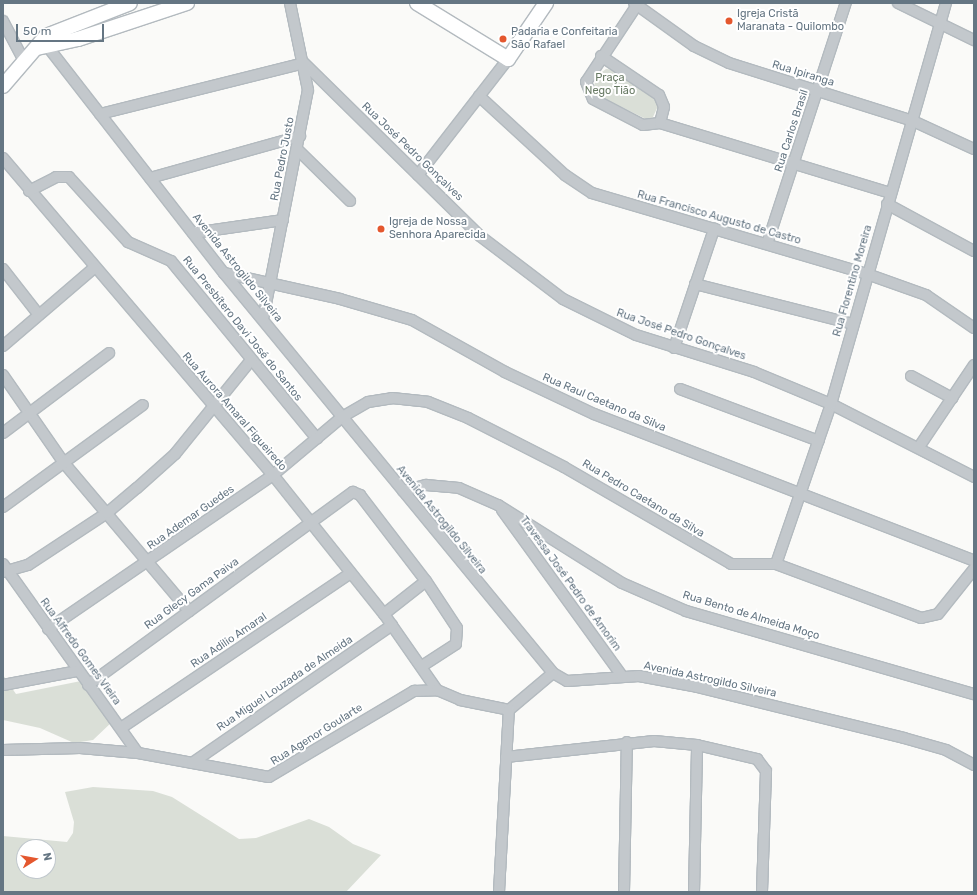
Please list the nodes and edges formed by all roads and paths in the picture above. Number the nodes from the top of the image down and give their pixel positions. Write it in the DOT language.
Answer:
graph roads {
  1 [pos="130,3"];
  2 [pos="187,3"];
  3 [pos="290,3"];
  4 [pos="417,3"];
  5 [pos="546,3"];
  6 [pos="846,3"];
  7 [pos="898,3"];
  8 [pos="946,3"];
  9 [pos="635,4"];
  10 [pos="3,21"];
  11 [pos="940,22"];
  12 [pos="974,40"];
  13 [pos="42,44"];
  14 [pos="601,56"];
  15 [pos="23,59"];
  16 [pos="508,59"];
  17 [pos="304,63"];
  18 [pos="3,86"];
  19 [pos="818,90"];
  20 [pos="479,96"];
  21 [pos="100,114"];
  22 [pos="913,121"];
  23 [pos="660,123"];
  24 [pos="300,136"];
  25 [pos="974,149"];
  26 [pos="298,150"];
  27 [pos="3,158"];
  28 [pos="793,166"];
  29 [pos="418,175"];
  30 [pos="150,178"];
  31 [pos="29,191"];
  32 [pos="890,193"];
  33 [pos="350,201"];
  34 [pos="887,204"];
  35 [pos="283,220"];
  36 [pos="714,229"];
  37 [pos="194,233"];
  38 [pos="767,244"];
  39 [pos="974,251"];
  40 [pos="94,268"];
  41 [pos="3,269"];
  42 [pos="224,273"];
  43 [pos="867,274"];
  44 [pos="271,282"];
  45 [pos="696,284"];
  46 [pos="39,315"];
  47 [pos="263,319"];
  48 [pos="853,324"];
  49 [pos="974,328"];
  50 [pos="3,346"];
  51 [pos="674,348"];
  52 [pos="109,353"];
  53 [pos="251,360"];
  54 [pos="974,365"];
  55 [pos="3,375"];
  56 [pos="911,376"];
  57 [pos="680,389"];
  58 [pos="952,398"];
  59 [pos="831,404"];
  60 [pos="143,405"];
  61 [pos="213,405"];
  62 [pos="30,413"];
  63 [pos="342,417"];
  64 [pos="3,433"];
  65 [pos="317,439"];
  66 [pos="819,441"];
  67 [pos="919,447"];
  68 [pos="64,463"];
  69 [pos="273,475"];
  70 [pos="974,477"];
  71 [pos="403,491"];
  72 [pos="800,493"];
  73 [pos="498,505"];
  74 [pos="3,507"];
  75 [pos="107,513"];
  76 [pos="310,521"];
  77 [pos="148,563"];
  78 [pos="776,564"];
  79 [pos="974,568"];
  80 [pos="5,569"];
  81 [pos="351,573"];
  82 [pos="426,581"];
  83 [pos="189,611"];
  84 [pos="384,614"];
  85 [pos="392,625"];
  86 [pos="48,629"];
  87 [pos="422,666"];
  88 [pos="78,671"];
  89 [pos="552,673"];
  90 [pos="622,676"];
  91 [pos="3,685"];
  92 [pos="88,685"];
  93 [pos="437,690"];
  94 [pos="974,694"];
  95 [pos="509,710"];
  96 [pos="120,728"];
  97 [pos="627,742"];
  98 [pos="697,745"];
  99 [pos="3,750"];
  100 [pos="138,753"];
  101 [pos="506,757"];
  102 [pos="192,763"];
  103 [pos="974,765"];
  104 [pos="499,892"];
  105 [pos="624,892"];
  106 [pos="694,892"];
  107 [pos="762,892"];
  1 -- 13 [label="main road"];
  2 -- 13 [label="main road"];
  3 -- 17 [label="street, Rua Pedro Justo"];
  4 -- 16 [label="main road"];
  5 -- 16 [label="main road"];
  6 -- 19 [label="street, Rua Carlos Brasil"];
  7 -- 11 [label="street"];
  8 -- 11 [label="street, Rua Florentino Moreira"];
  9 -- 14 [label="street"];
  9 -- 19 [label="street, Rua Ipiranga"];
  10 -- 15 [label="street"];
  11 -- 12 [label="street"];
  11 -- 22 [label="street, Rua Florentino Moreira"];
  13 -- 15 [label="main road"];
  13 -- 21 [label="street, Avenida Astrogildo Silveira"];
  14 -- 23 [label="street"];
  14 -- 23 [label="street"];
  15 -- 18 [label="main road"];
  16 -- 20 [label="street"];
  17 -- 21 [label="street"];
  17 -- 24 [label="street, Rua Pedro Justo"];
  17 -- 29 [label="street, Rua José Pedro Gonçalves"];
  19 -- 22 [label="street, Rua Ipiranga"];
  19 -- 28 [label="street, Rua Carlos Brasil"];
  20 -- 29 [label="street"];
  20 -- 36 [label="street, Rua Francisco Augusto de Castro"];
  21 -- 30 [label="street, Avenida Astrogildo Silveira"];
  22 -- 25 [label="street, Rua Ipiranga"];
  22 -- 32 [label="street, Rua Florentino Moreira"];
  23 -- 28 [label="street"];
  24 -- 26 [label="street, Rua Pedro Justo"];
  24 -- 30 [label="street"];
  26 -- 33 [label="street"];
  26 -- 35 [label="street, Rua Pedro Justo"];
  27 -- 31 [label="street, Rua Aurora Amaral Figueiredo"];
  28 -- 32 [label="street"];
  28 -- 38 [label="street, Rua Carlos Brasil"];
  29 -- 51 [label="street, Rua José Pedro Gonçalves"];
  30 -- 37 [label="street, Avenida Astrogildo Silveira"];
  31 -- 40 [label="street, Rua Aurora Amaral Figueiredo"];
  31 -- 53 [label="street, Rua Presbítero Davi José do Santos"];
  32 -- 34 [label="street, Rua Florentino Moreira"];
  34 -- 39 [label="street"];
  34 -- 43 [label="street, Rua Florentino Moreira"];
  35 -- 37 [label="street"];
  35 -- 44 [label="street, Rua Pedro Justo"];
  36 -- 38 [label="street, Rua Francisco Augusto de Castro"];
  36 -- 45 [label="street"];
  37 -- 42 [label="street, Avenida Astrogildo Silveira"];
  38 -- 43 [label="street, Rua Francisco Augusto de Castro"];
  40 -- 46 [label="street"];
  40 -- 61 [label="street, Rua Aurora Amaral Figueiredo"];
  41 -- 46 [label="street"];
  42 -- 44 [label="street, Rua Raul Caetano da Silva"];
  42 -- 47 [label="street, Avenida Astrogildo Silveira"];
  43 -- 48 [label="street, Rua Florentino Moreira"];
  43 -- 49 [label="street, Rua Francisco Augusto de Castro"];
  44 -- 47 [label="street, Rua Pedro Justo"];
  44 -- 72 [label="street, Rua Raul Caetano da Silva"];
  45 -- 48 [label="street"];
  45 -- 51 [label="street"];
  46 -- 50 [label="street"];
  47 -- 63 [label="street, Avenida Astrogildo Silveira"];
  48 -- 59 [label="street, Rua Florentino Moreira"];
  51 -- 59 [label="street, Rua José Pedro Gonçalves"];
  52 -- 62 [label="street"];
  53 -- 61 [label="street"];
  53 -- 65 [label="street, Rua Presbítero Davi José do Santos"];
  54 -- 58 [label="street"];
  55 -- 62 [label="street"];
  56 -- 58 [label="street"];
  57 -- 66 [label="street"];
  58 -- 67 [label="street"];
  59 -- 66 [label="street, Rua Florentino Moreira"];
  59 -- 67 [label="street, Rua José Pedro Gonçalves"];
  60 -- 68 [label="street"];
  61 -- 69 [label="street, Rua Aurora Amaral Figueiredo"];
  61 -- 75 [label="street"];
  62 -- 64 [label="street"];
  62 -- 68 [label="street"];
  63 -- 65 [label="street, Rua Ademar Guedes"];
  63 -- 71 [label="street, Avenida Astrogildo Silveira"];
  63 -- 78 [label="street, Rua Pedro Caetano da Silva"];
  65 -- 69 [label="street, Rua Ademar Guedes"];
  66 -- 72 [label="street, Rua Florentino Moreira"];
  67 -- 70 [label="street, Rua José Pedro Gonçalves"];
  68 -- 74 [label="street"];
  68 -- 75 [label="street"];
  69 -- 76 [label="street, Rua Aurora Amaral Figueiredo"];
  69 -- 77 [label="street, Rua Ademar Guedes"];
  71 -- 73 [label="street, Rua Bento de Almeida Moço"];
  71 -- 89 [label="street, Avenida Astrogildo Silveira"];
  72 -- 78 [label="street, Rua Florentino Moreira"];
  72 -- 79 [label="street, Rua Raul Caetano da Silva"];
  73 -- 90 [label="street, Travessa José Pedro de Amorim"];
  73 -- 94 [label="street, Rua Bento de Almeida Moço"];
  75 -- 77 [label="street"];
  75 -- 80 [label="street"];
  76 -- 81 [label="street, Rua Aurora Amaral Figueiredo"];
  76 -- 82 [label="street, Rua Glecy Gama Paiva"];
  76 -- 83 [label="street, Rua Glecy Gama Paiva"];
  77 -- 83 [label="street"];
  77 -- 86 [label="street, Rua Ademar Guedes"];
  78 -- 79 [label="street, Rua Pedro Caetano da Silva"];
  80 -- 86 [label="street, Rua Alfredo Gomes Vieira"];
  81 -- 84 [label="street, Rua Aurora Amaral Figueiredo"];
  81 -- 96 [label="street, Rua Adilio Amaral"];
  82 -- 84 [label="street"];
  82 -- 87 [label="street"];
  83 -- 92 [label="street, Rua Glecy Gama Paiva"];
  84 -- 85 [label="street, Rua Aurora Amaral Figueiredo"];
  85 -- 87 [label="street, Rua Aurora Amaral Figueiredo"];
  85 -- 102 [label="street, Rua Miguel Louzada de Almeida"];
  86 -- 88 [label="street, Rua Alfredo Gomes Vieira"];
  87 -- 93 [label="street, Rua Aurora Amaral Figueiredo"];
  88 -- 91 [label="street"];
  88 -- 92 [label="street, Rua Alfredo Gomes Vieira"];
  89 -- 90 [label="street, Avenida Astrogildo Silveira"];
  89 -- 95 [label="street"];
  90 -- 103 [label="street, Avenida Astrogildo Silveira"];
  92 -- 96 [label="street, Rua Alfredo Gomes Vieira"];
  93 -- 95 [label="street, Rua Agenor Goularte"];
  93 -- 102 [label="street, Rua Agenor Goularte"];
  95 -- 101 [label="street"];
  96 -- 100 [label="street, Rua Alfredo Gomes Vieira"];
  97 -- 98 [label="street"];
  97 -- 101 [label="street"];
  97 -- 105 [label="street"];
  98 -- 106 [label="street"];
  98 -- 107 [label="street"];
  99 -- 100 [label="street, Rua Agenor Goularte"];
  100 -- 102 [label="street, Rua Agenor Goularte"];
  101 -- 104 [label="street"];
}
